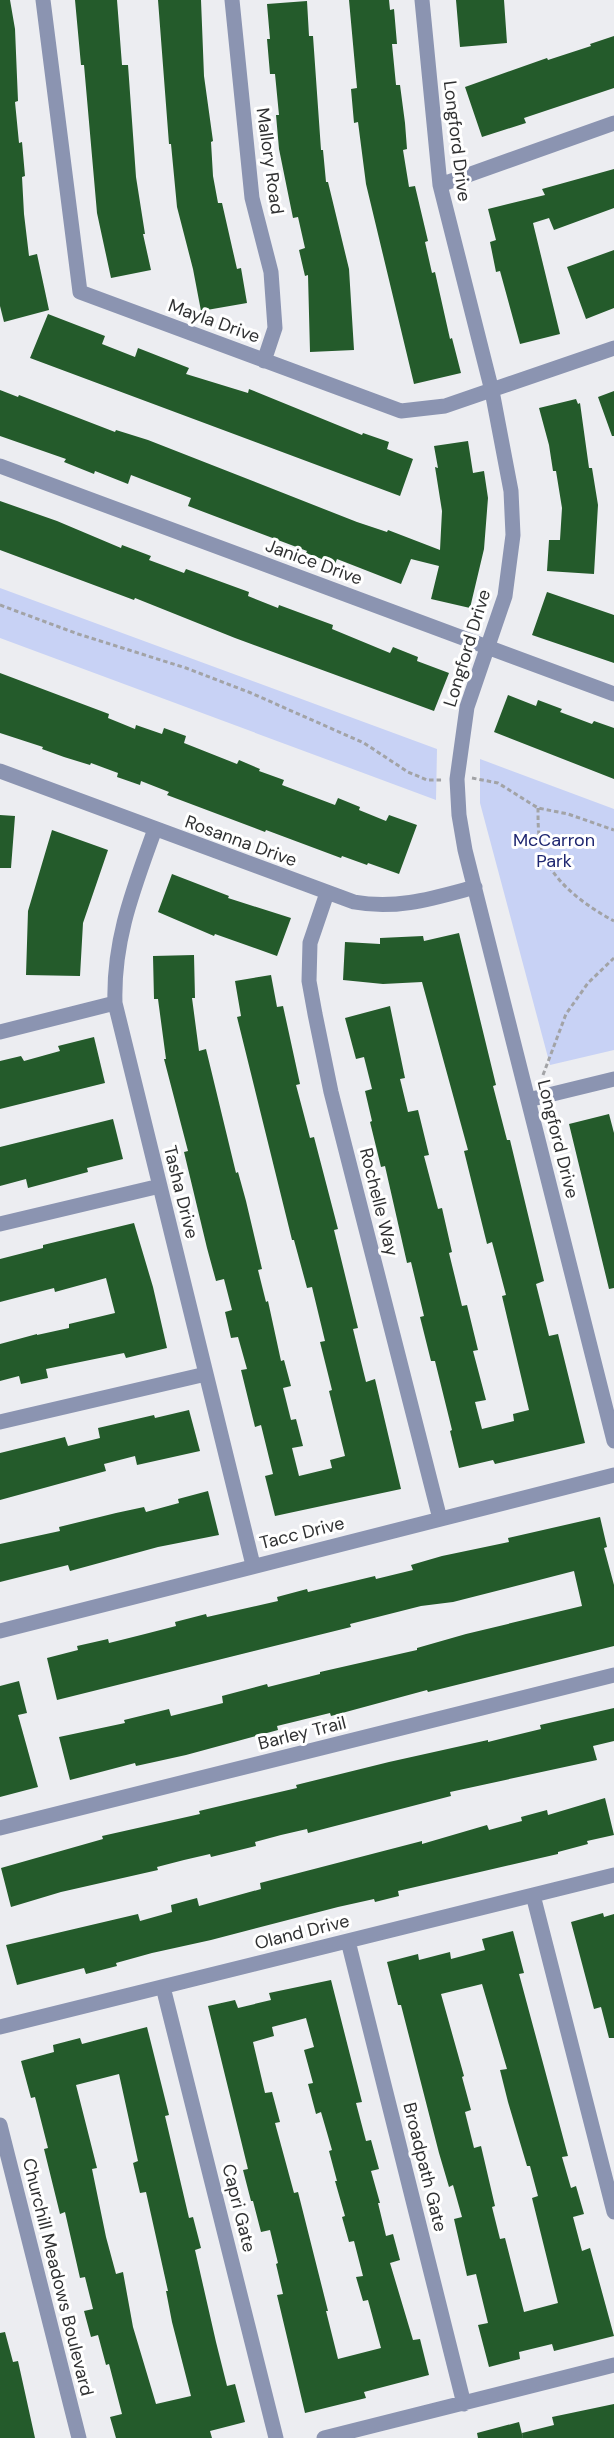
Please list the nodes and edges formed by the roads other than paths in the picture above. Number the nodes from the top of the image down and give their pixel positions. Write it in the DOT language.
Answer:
graph roads {
  1 [pos="44,0"];
  2 [pos="232,0"];
  3 [pos="422,0"];
  4 [pos="614,123"];
  5 [pos="440,185"];
  6 [pos="614,348"];
  7 [pos="264,361"];
  8 [pos="492,392"];
  9 [pos="0,466"];
  10 [pos="487,647"];
  11 [pos="614,694"];
  12 [pos="0,771"];
  13 [pos="155,829"];
  14 [pos="475,887"];
  15 [pos="327,893"];
  16 [pos="115,1003"];
  17 [pos="0,1032"];
  18 [pos="614,1080"];
  19 [pos="528,1100"];
  20 [pos="160,1186"];
  21 [pos="0,1224"];
  22 [pos="206,1374"];
  23 [pos="0,1422"];
  24 [pos="614,1441"];
  25 [pos="614,1475"];
  26 [pos="440,1519"];
  27 [pos="253,1565"];
  28 [pos="0,1630"];
  29 [pos="614,1676"];
  30 [pos="0,1828"];
  31 [pos="614,1875"];
  32 [pos="532,1895"];
  33 [pos="348,1941"];
  34 [pos="163,1987"];
  35 [pos="0,2027"];
  36 [pos="0,2125"];
  37 [pos="614,2212"];
  38 [pos="614,2365"];
  39 [pos="465,2404"];
  40 [pos="79,2438"];
  41 [pos="276,2438"];
  42 [pos="324,2438"];
  1 -- 7 [label="street, Mayla Drive"];
  2 -- 7 [label="street, Mallory Road"];
  3 -- 5 [label="street, Longford Drive"];
  4 -- 5 [label="street"];
  5 -- 8 [label="street, Longford Drive"];
  6 -- 8 [label="street, Mayla Drive"];
  7 -- 8 [label="street, Mayla Drive"];
  8 -- 10 [label="street, Longford Drive"];
  9 -- 10 [label="street, Janice Drive"];
  10 -- 11 [label="street, Janice Drive"];
  10 -- 14 [label="street, Longford Drive"];
  12 -- 13 [label="street, Rosanna Drive"];
  13 -- 15 [label="street, Rosanna Drive"];
  13 -- 16 [label="street, Tasha Drive"];
  14 -- 15 [label="street, Rosanna Drive"];
  14 -- 19 [label="street, Longford Drive"];
  15 -- 26 [label="street, Rochelle Way"];
  16 -- 17 [label="street"];
  16 -- 20 [label="street, Tasha Drive"];
  18 -- 19 [label="street"];
  19 -- 24 [label="street, Longford Drive"];
  20 -- 21 [label="street"];
  20 -- 22 [label="street, Tasha Drive"];
  22 -- 23 [label="street"];
  22 -- 27 [label="street, Tasha Drive"];
  25 -- 26 [label="street, Tacc Drive"];
  26 -- 27 [label="street, Tacc Drive"];
  27 -- 28 [label="street, Tacc Drive"];
  29 -- 30 [label="street, Barley Trail"];
  31 -- 32 [label="street, Oland Drive"];
  32 -- 33 [label="street, Oland Drive"];
  32 -- 37 [label="street"];
  33 -- 34 [label="street, Oland Drive"];
  33 -- 39 [label="street, Broadpath Gate"];
  34 -- 35 [label="street, Oland Drive"];
  34 -- 41 [label="street, Capri Gate"];
  36 -- 40 [label="street, Churchill Meadows Boulevard"];
  38 -- 39 [label="street"];
  39 -- 42 [label="street"];
}
